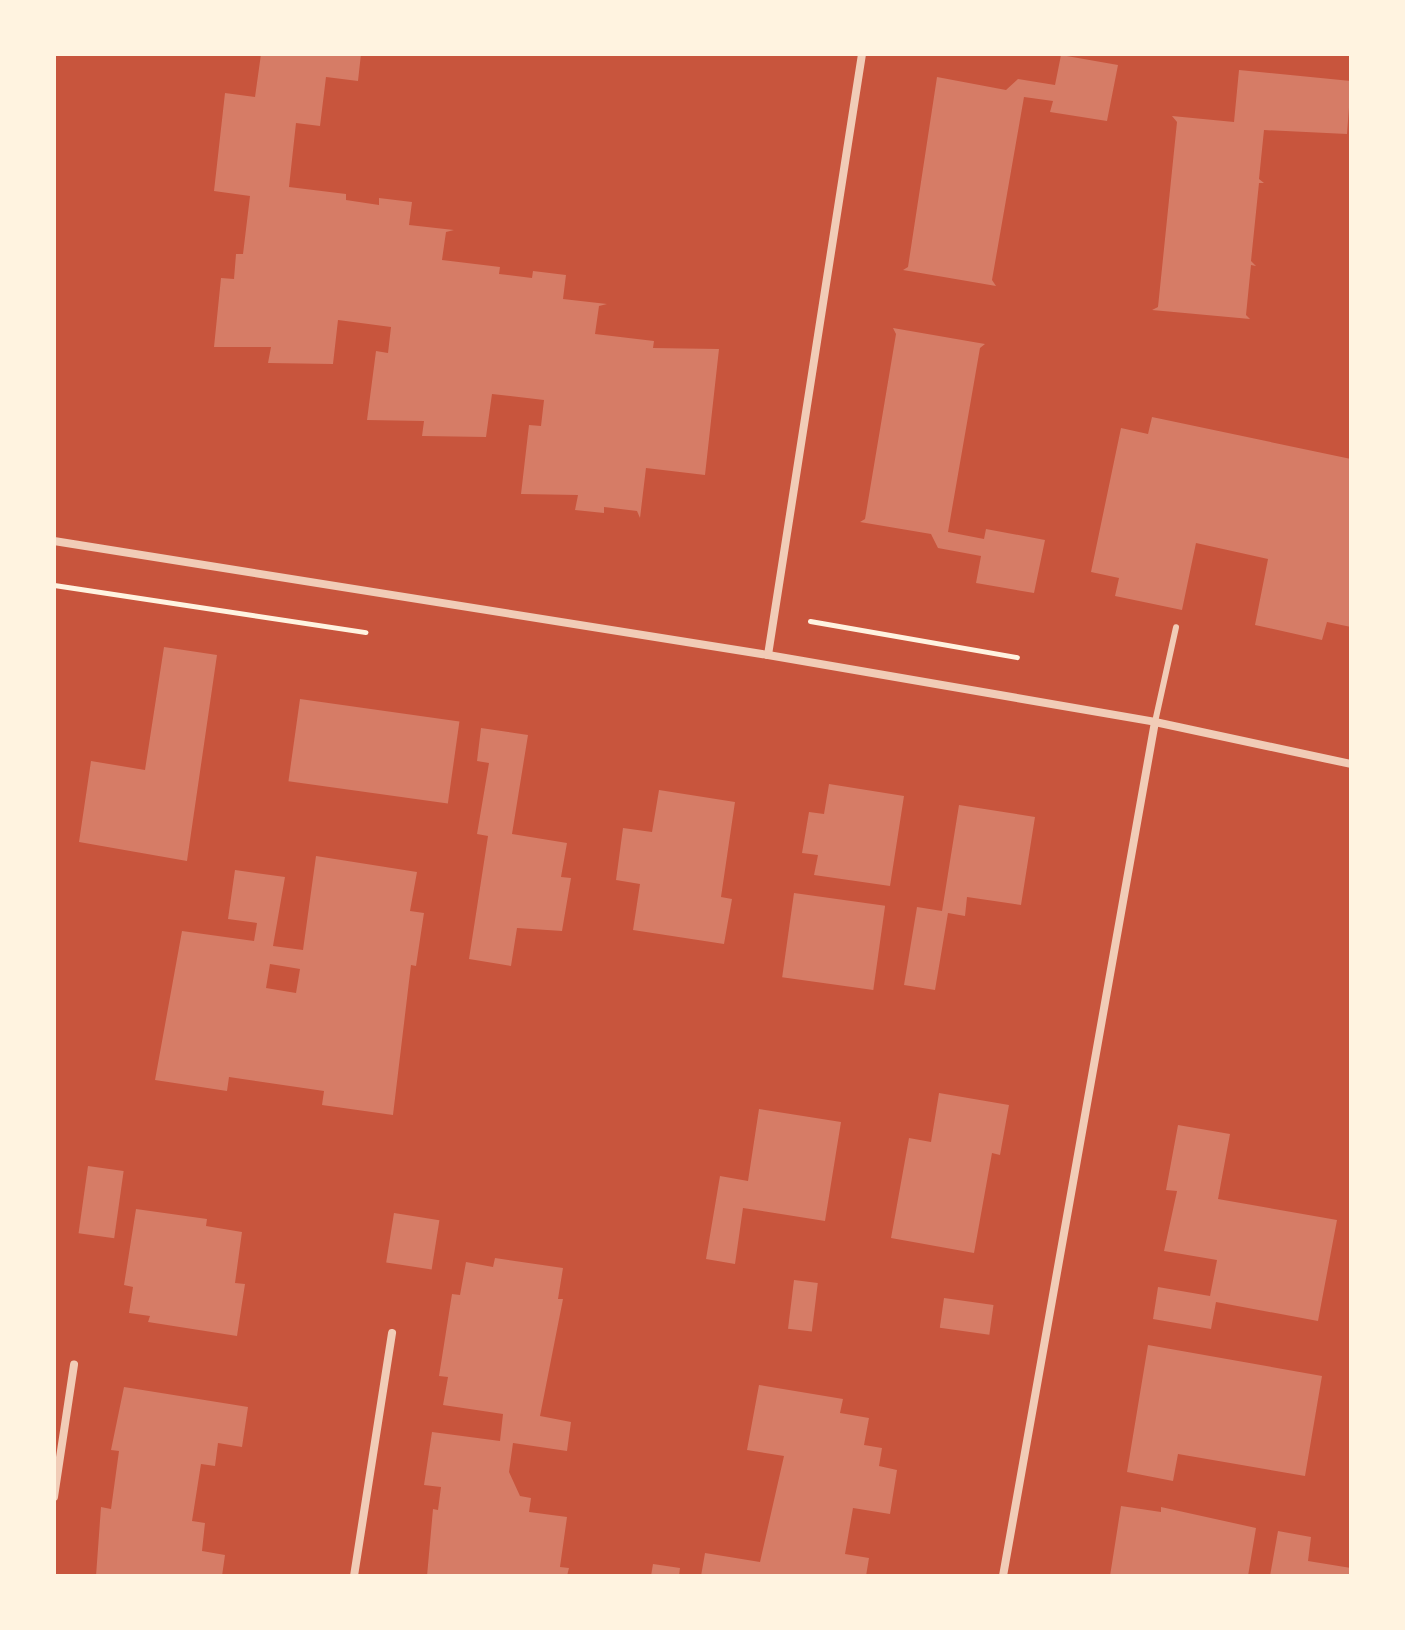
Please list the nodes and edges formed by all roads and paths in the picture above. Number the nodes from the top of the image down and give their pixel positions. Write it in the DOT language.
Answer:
graph roads {
  1 [pos="862,54"];
  2 [pos="54,541"];
  3 [pos="818,622"];
  4 [pos="1176,627"];
  5 [pos="768,655"];
  6 [pos="1025,658"];
  7 [pos="1155,722"];
  8 [pos="1351,764"];
  9 [pos="392,1333"];
  10 [pos="74,1365"];
  11 [pos="54,1497"];
  12 [pos="354,1576"];
  13 [pos="1003,1576"];
  1 -- 5 [label="street"];
  2 -- 5 [label="street"];
  3 -- 6 [label="path"];
  4 -- 7 [label="lane"];
  5 -- 7 [label="street"];
  7 -- 8 [label="street"];
  7 -- 13 [label="street"];
  9 -- 12 [label="street"];
  10 -- 11 [label="street"];
}
